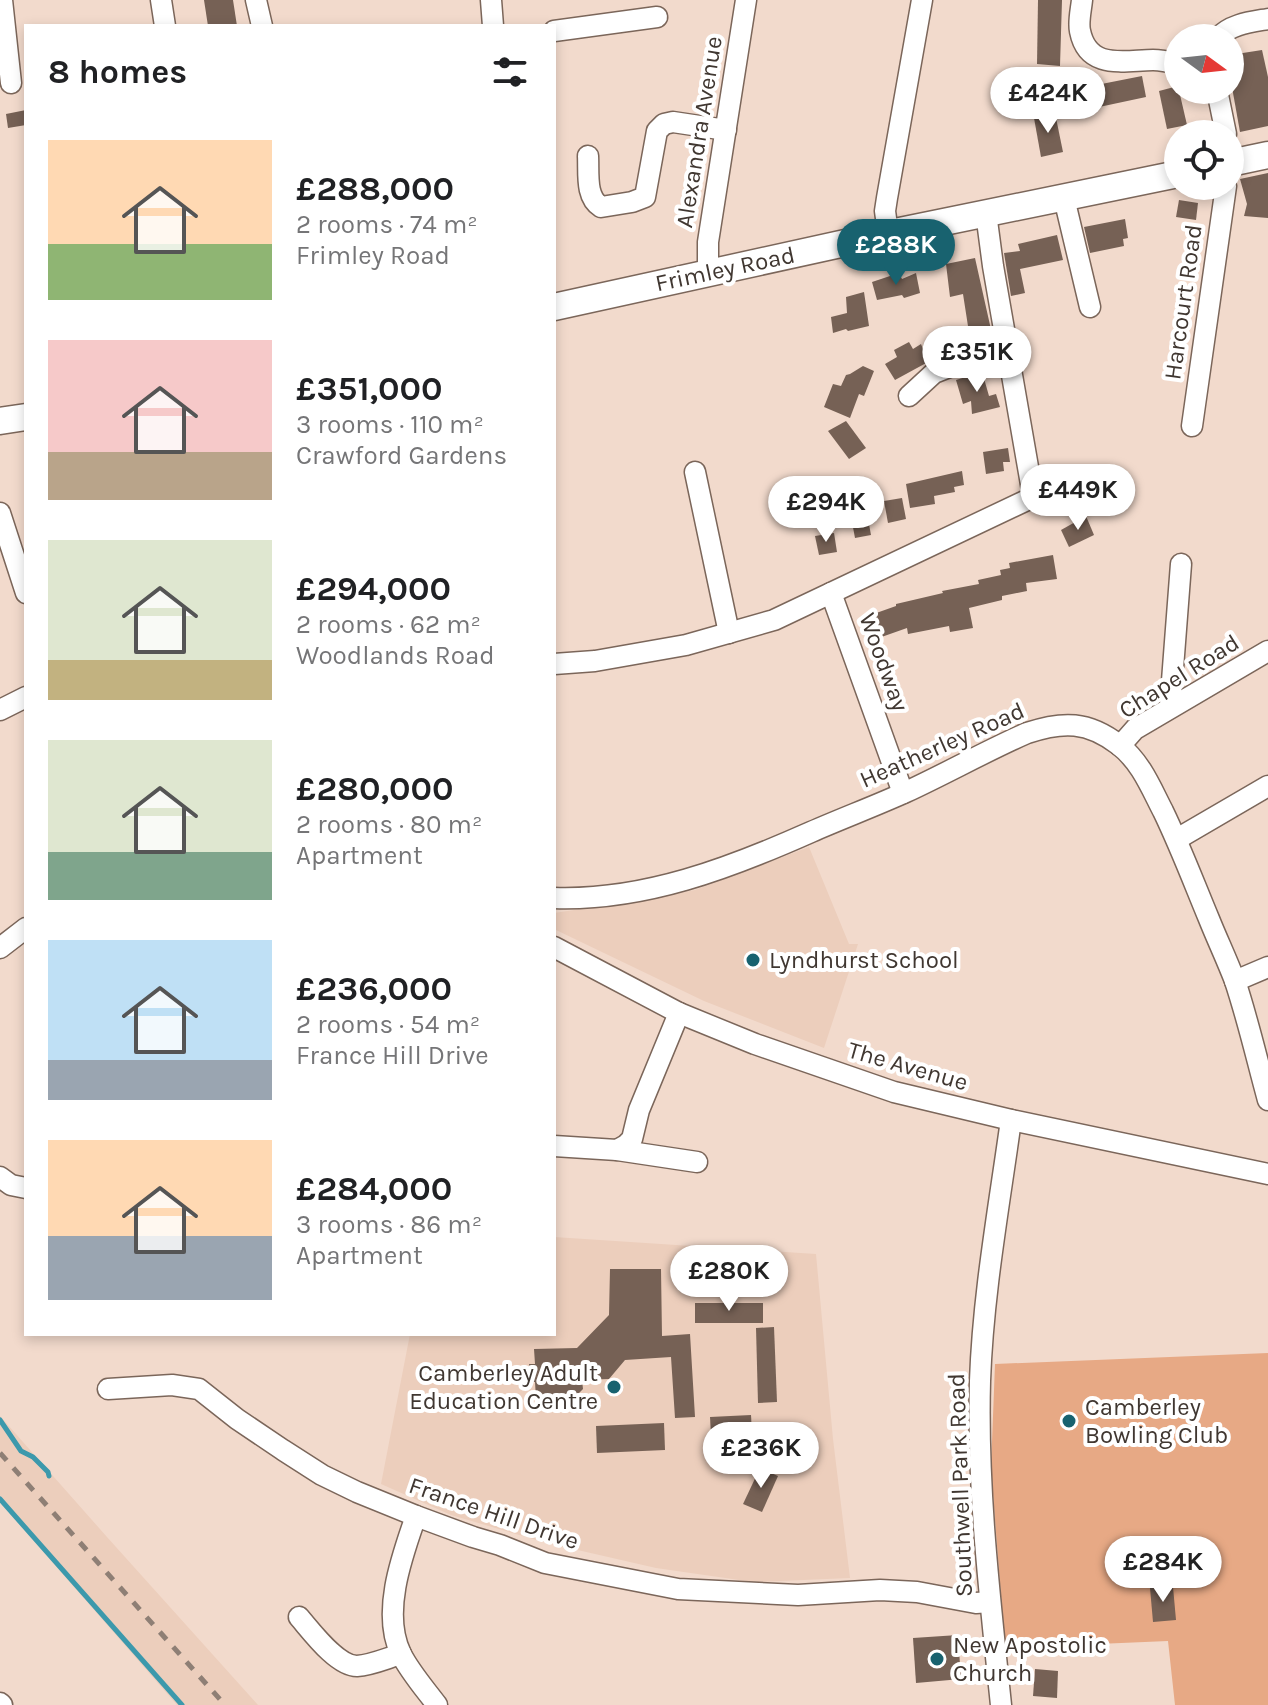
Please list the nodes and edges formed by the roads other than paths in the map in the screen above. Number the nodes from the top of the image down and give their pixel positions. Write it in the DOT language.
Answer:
graph roads {
  1 [pos="2,0"];
  2 [pos="161,0"];
  3 [pos="256,0"];
  4 [pos="491,0"];
  5 [pos="746,0"];
  6 [pos="922,0"];
  7 [pos="1082,0"];
  8 [pos="657,17"];
  9 [pos="1268,19"];
  10 [pos="165,24"];
  11 [pos="262,24"];
  12 [pos="493,24"];
  13 [pos="1244,25"];
  14 [pos="556,31"];
  15 [pos="1164,61"];
  16 [pos="11,83"];
  17 [pos="726,130"];
  18 [pos="1268,155"];
  19 [pos="588,156"];
  20 [pos="1244,160"];
  21 [pos="1164,177"];
  22 [pos="1064,198"];
  23 [pos="1224,200"];
  24 [pos="986,213"];
  25 [pos="888,233"];
  26 [pos="708,272"];
  27 [pos="556,307"];
  28 [pos="1090,307"];
  29 [pos="1011,365"];
  30 [pos="909,396"];
  31 [pos="24,417"];
  32 [pos="0,421"];
  33 [pos="1192,426"];
  34 [pos="695,472"];
  35 [pos="0,513"];
  36 [pos="1181,564"];
  37 [pos="24,587"];
  38 [pos="831,593"];
  39 [pos="729,633"];
  40 [pos="1268,651"];
  41 [pos="556,664"];
  42 [pos="24,698"];
  43 [pos="1170,707"];
  44 [pos="0,710"];
  45 [pos="1120,746"];
  46 [pos="1268,786"];
  47 [pos="903,793"];
  48 [pos="1177,839"];
  49 [pos="556,898"];
  50 [pos="24,930"];
  51 [pos="0,948"];
  52 [pos="556,948"];
  53 [pos="1268,967"];
  54 [pos="1235,981"];
  55 [pos="679,1013"];
  56 [pos="1268,1100"];
  57 [pos="1011,1120"];
  58 [pos="556,1146"];
  59 [pos="617,1150"];
  60 [pos="697,1162"];
  61 [pos="1268,1174"];
  62 [pos="0,1177"];
  63 [pos="24,1188"];
  64 [pos="108,1389"];
  65 [pos="416,1516"];
  66 [pos="990,1602"];
  67 [pos="299,1617"];
  68 [pos="401,1654"];
  69 [pos="437,1705"];
  70 [pos="1001,1705"];
  1 -- 16 [label="street"];
  2 -- 10 [label="street"];
  3 -- 11 [label="street"];
  4 -- 12 [label="street"];
  5 -- 17 [label="street, Alexandra Avenue"];
  6 -- 25 [label="street"];
  7 -- 15 [label="street"];
  8 -- 14 [label="street"];
  9 -- 13 [label="street"];
  17 -- 19 [label="street"];
  17 -- 26 [label="street, Alexandra Avenue"];
  18 -- 20 [label="main road"];
  21 -- 22 [label="main road, Frimley Road"];
  22 -- 24 [label="main road, Frimley Road"];
  22 -- 28 [label="street"];
  23 -- 33 [label="street, Harcourt Road"];
  24 -- 25 [label="main road, Frimley Road"];
  24 -- 29 [label="street"];
  25 -- 26 [label="main road, Frimley Road"];
  26 -- 27 [label="main road, Frimley Road"];
  29 -- 30 [label="street"];
  29 -- 38 [label="street"];
  31 -- 32 [label="main road"];
  34 -- 39 [label="street"];
  35 -- 37 [label="street"];
  36 -- 43 [label="street"];
  38 -- 39 [label="street"];
  38 -- 47 [label="street, Woodway"];
  39 -- 41 [label="street"];
  40 -- 43 [label="street, Chapel Road"];
  42 -- 44 [label="street"];
  43 -- 45 [label="street, Chapel Road"];
  45 -- 47 [label="street, Heatherley Road"];
  45 -- 48 [label="street, Heatherley Road"];
  46 -- 48 [label="street"];
  47 -- 49 [label="street, Heatherley Road"];
  48 -- 54 [label="street, Heatherley Road"];
  50 -- 51 [label="street"];
  52 -- 55 [label="street, The Avenue"];
  53 -- 54 [label="street"];
  54 -- 56 [label="street, Heatherley Road"];
  55 -- 57 [label="street, The Avenue"];
  55 -- 59 [label="street"];
  57 -- 61 [label="street, The Avenue"];
  57 -- 66 [label="street, Southwell Park Road"];
  58 -- 59 [label="street"];
  59 -- 60 [label="street"];
  62 -- 63 [label="street"];
  64 -- 65 [label="street, France Hill Drive"];
  65 -- 66 [label="street, France Hill Drive"];
  65 -- 68 [label="street"];
  66 -- 70 [label="street, Southwell Park Road"];
  67 -- 68 [label="street"];
  68 -- 69 [label="street"];
}
